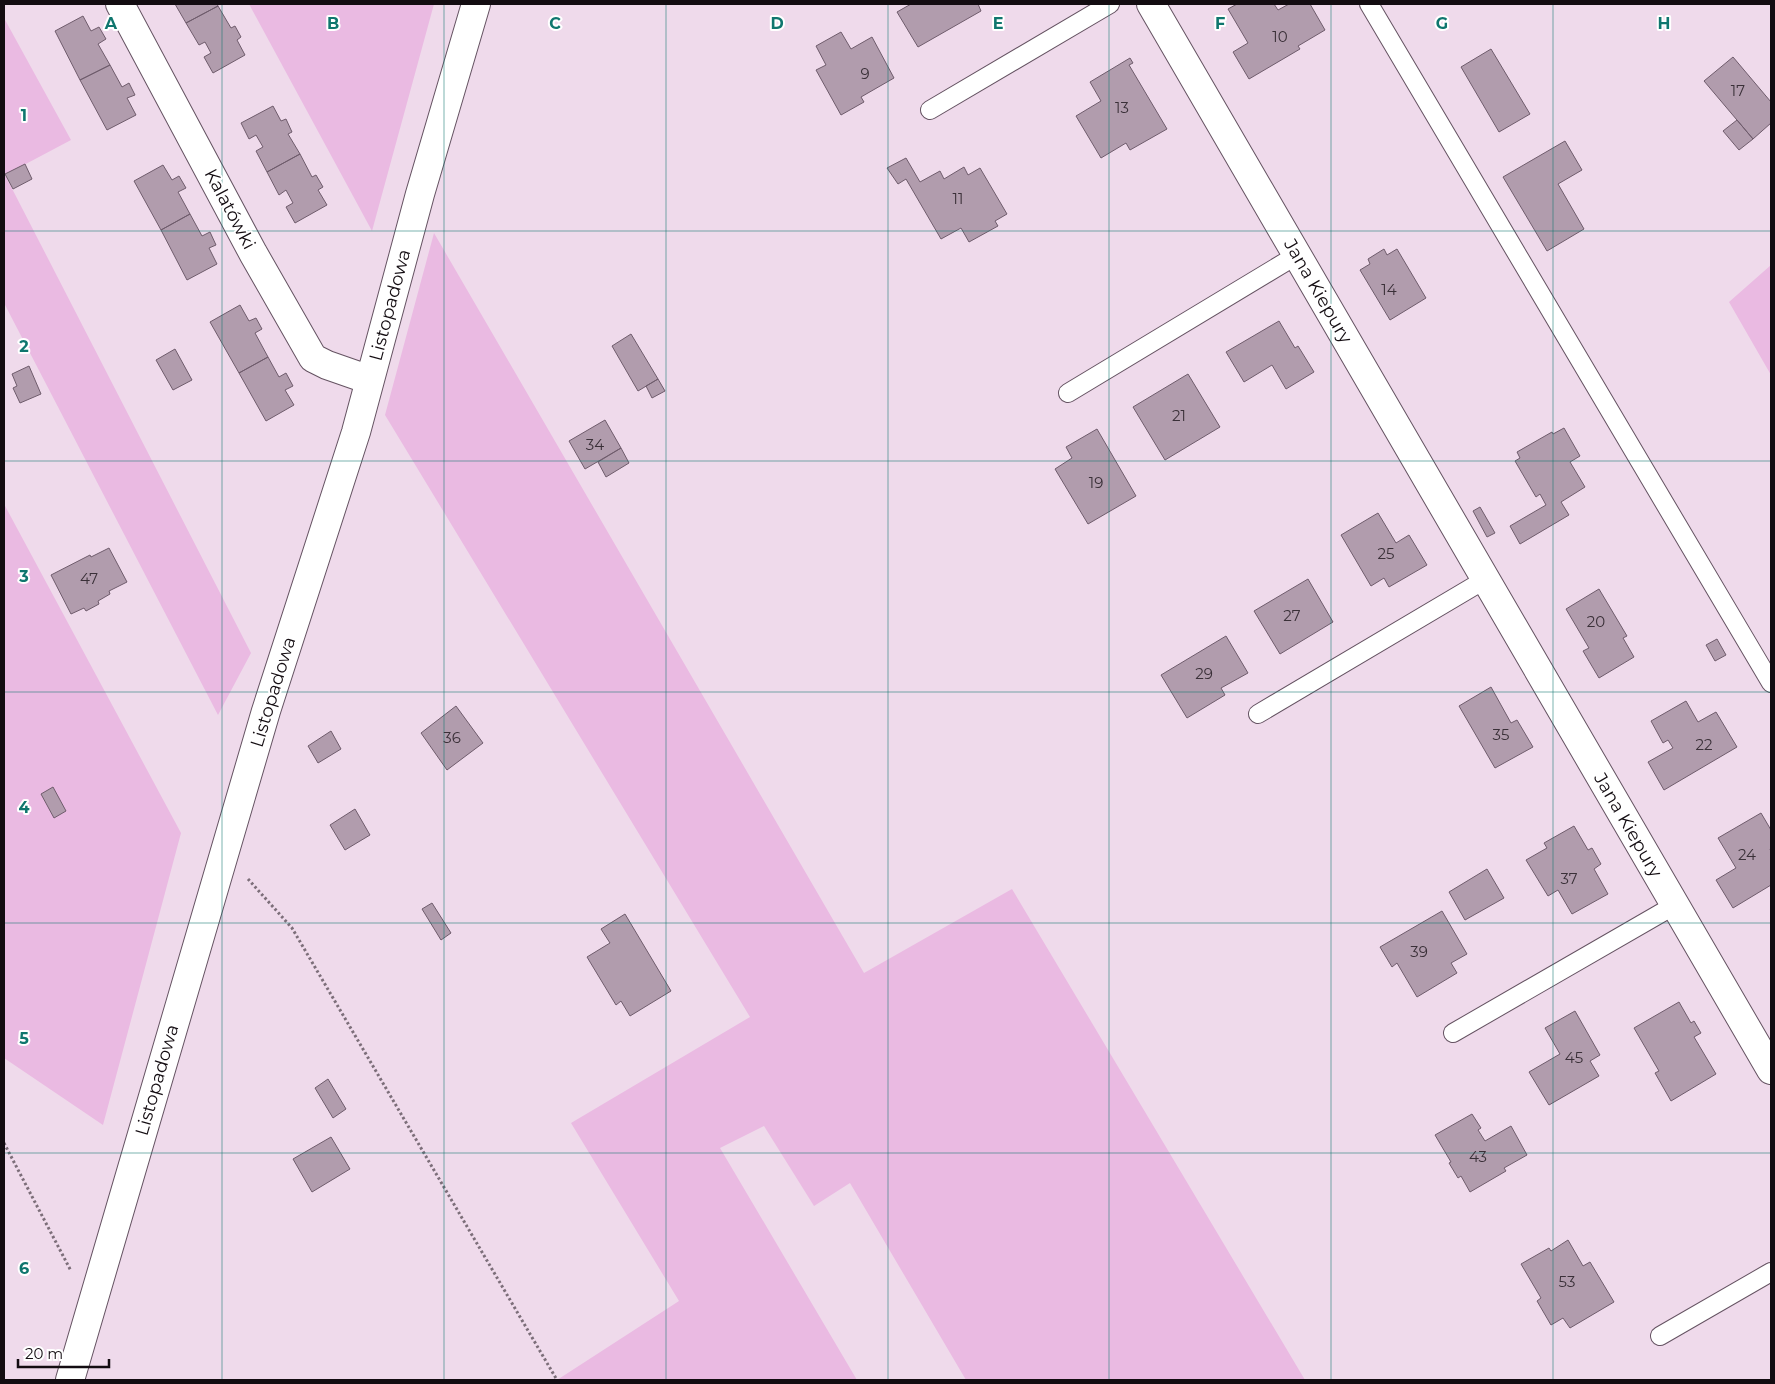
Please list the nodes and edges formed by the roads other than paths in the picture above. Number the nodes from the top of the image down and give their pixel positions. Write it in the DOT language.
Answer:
graph roads {
  1 [pos="120,4"];
  2 [pos="476,4"];
  3 [pos="1110,4"];
  4 [pos="1151,4"];
  5 [pos="1369,4"];
  6 [pos="930,110"];
  7 [pos="1297,255"];
  8 [pos="370,380"];
  9 [pos="1068,393"];
  10 [pos="1486,579"];
  11 [pos="1771,683"];
  12 [pos="1258,714"];
  13 [pos="1675,905"];
  14 [pos="1453,1032"];
  15 [pos="1771,1070"];
  16 [pos="1771,1272"];
  17 [pos="1660,1336"];
  18 [pos="70,1380"];
  1 -- 8 [label="street, Kalatówki"];
  2 -- 8 [label="street, Listopadowa"];
  3 -- 6 [label="lane"];
  4 -- 7 [label="street, Jana Kiepury"];
  5 -- 11 [label="lane"];
  7 -- 9 [label="lane"];
  7 -- 10 [label="street, Jana Kiepury"];
  8 -- 18 [label="street, Listopadowa"];
  10 -- 12 [label="lane"];
  10 -- 13 [label="street, Jana Kiepury"];
  13 -- 14 [label="lane"];
  13 -- 15 [label="street, Jana Kiepury"];
  16 -- 17 [label="lane"];
}
